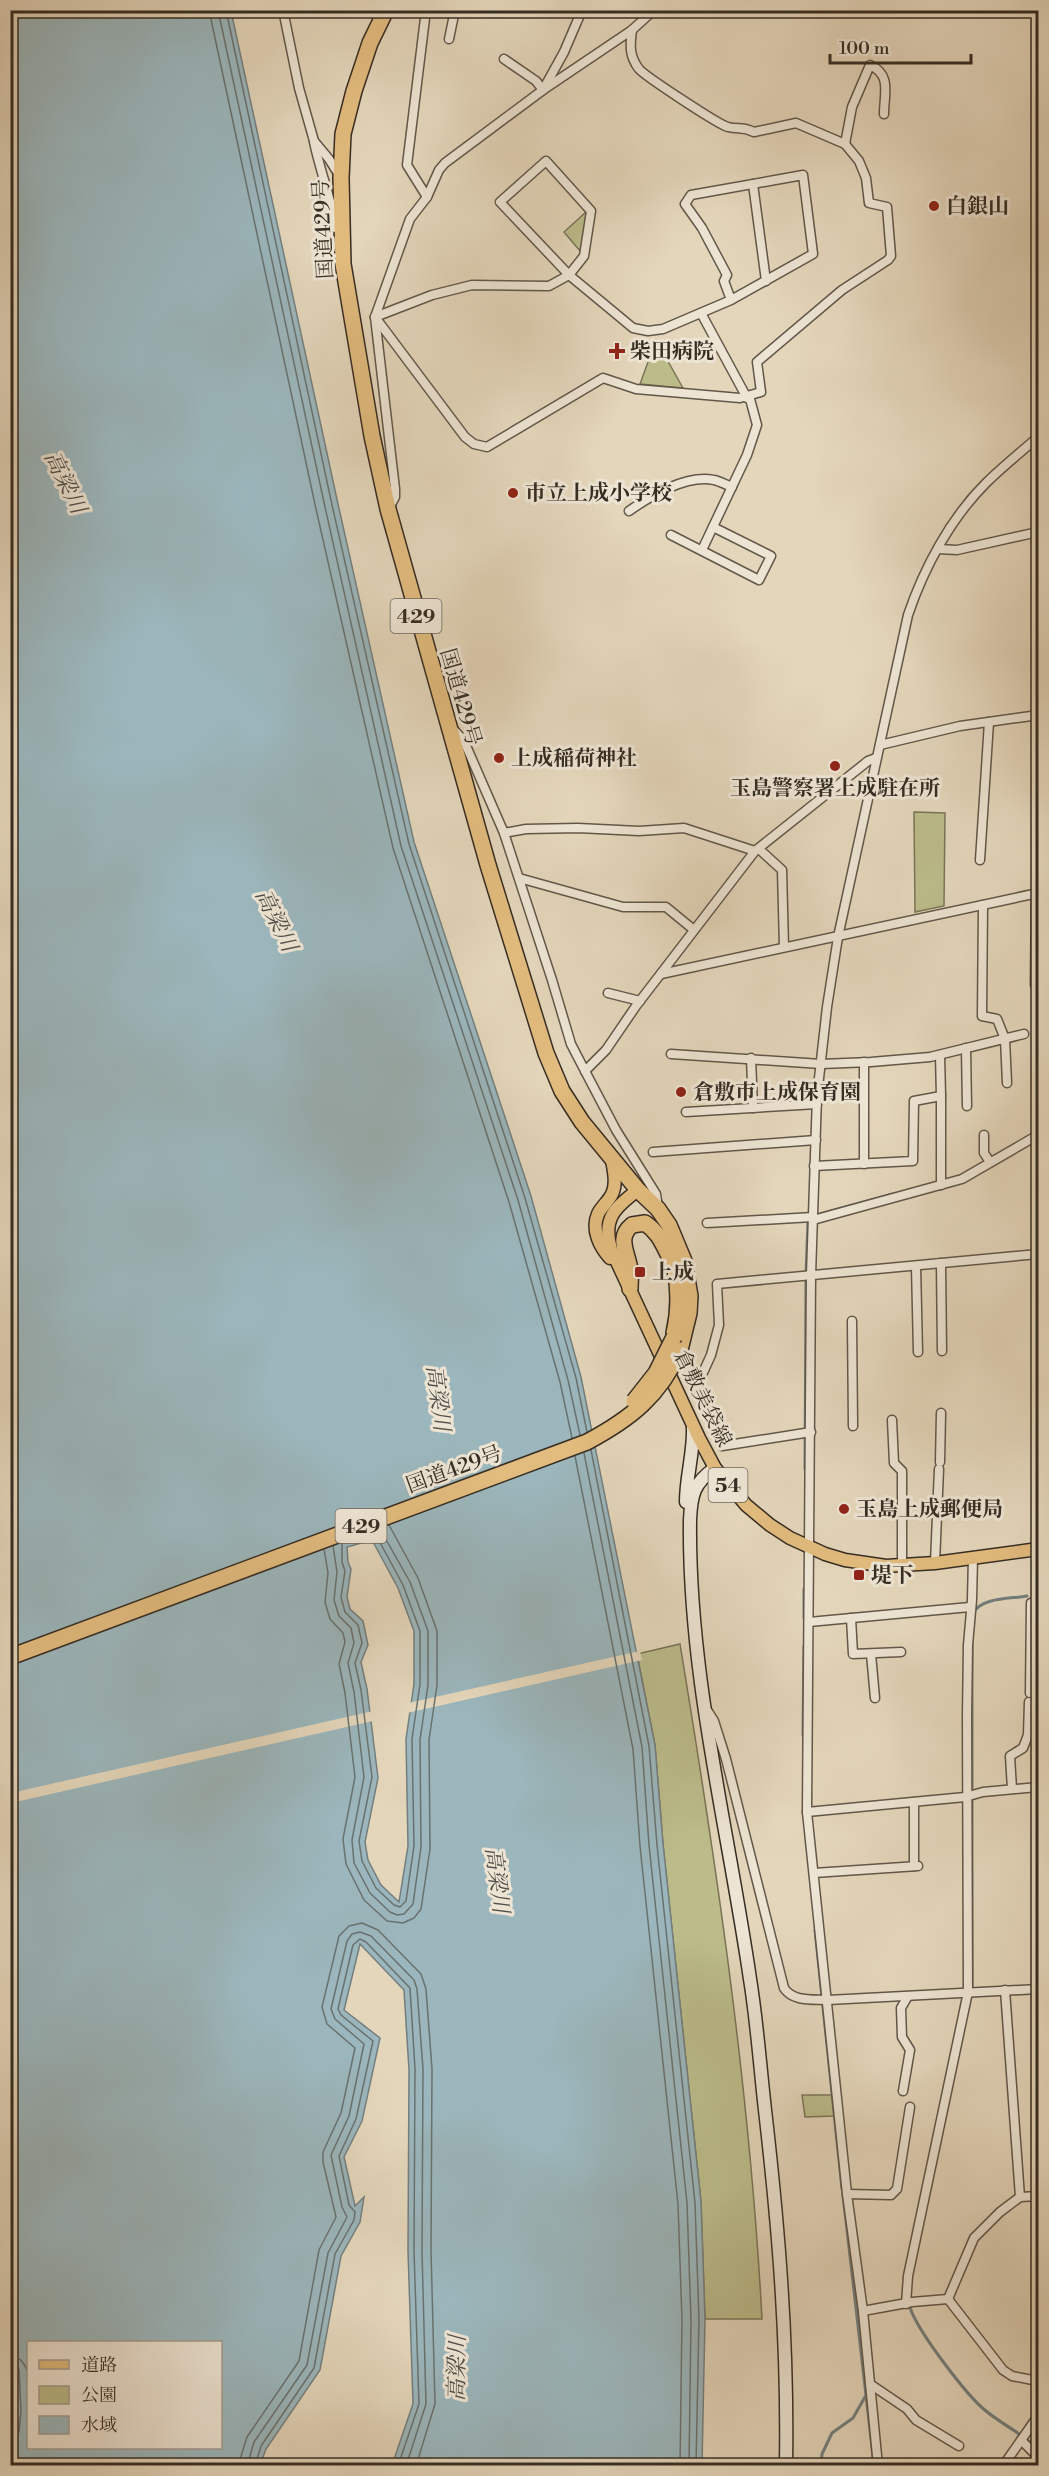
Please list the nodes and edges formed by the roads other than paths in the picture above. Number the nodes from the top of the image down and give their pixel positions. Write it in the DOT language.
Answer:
graph roads {
  1 [pos="283,10"];
  2 [pos="386,10"];
  3 [pos="426,10"];
  4 [pos="455,10"];
  5 [pos="582,10"];
  6 [pos="654,10"];
  7 [pos="632,30"];
  8 [pos="449,39"];
  9 [pos="504,59"];
  10 [pos="543,90"];
  11 [pos="884,114"];
  12 [pos="314,141"];
  13 [pos="845,144"];
  14 [pos="341,178"];
  15 [pos="753,184"];
  16 [pos="427,197"];
  17 [pos="343,264"];
  18 [pos="569,275"];
  19 [pos="766,281"];
  20 [pos="731,300"];
  21 [pos="701,314"];
  22 [pos="375,316"];
  23 [pos="747,398"];
  24 [pos="1038,437"];
  25 [pos="732,488"];
  26 [pos="388,509"];
  27 [pos="629,511"];
  28 [pos="713,527"];
  29 [pos="1038,532"];
  30 [pos="671,535"];
  31 [pos="938,549"];
  32 [pos="702,550"];
  33 [pos="1038,715"];
  34 [pos="989,722"];
  35 [pos="447,725"];
  36 [pos="880,745"];
  37 [pos="876,758"];
  38 [pos="504,833"];
  39 [pos="757,850"];
  40 [pos="980,860"];
  41 [pos="519,878"];
  42 [pos="1037,893"];
  43 [pos="983,905"];
  44 [pos="694,930"];
  45 [pos="838,937"];
  46 [pos="784,948"];
  47 [pos="661,974"];
  48 [pos="1035,985"];
  49 [pos="608,993"];
  50 [pos="640,1001"];
  51 [pos="1024,1034"];
  52 [pos="1005,1039"];
  53 [pos="966,1048"];
  54 [pos="671,1054"];
  55 [pos="940,1055"];
  56 [pos="751,1058"];
  57 [pos="864,1062"];
  58 [pos="821,1064"];
  59 [pos="585,1071"];
  60 [pos="1006,1083"];
  61 [pos="941,1096"];
  62 [pos="817,1104"];
  63 [pos="967,1106"];
  64 [pos="753,1108"];
  65 [pos="686,1112"];
  66 [pos="984,1135"];
  67 [pos="1038,1135"];
  68 [pos="816,1140"];
  69 [pos="653,1152"];
  70 [pos="612,1160"];
  71 [pos="988,1160"];
  72 [pos="864,1164"];
  73 [pos="814,1166"];
  74 [pos="941,1182"];
  75 [pos="638,1190"];
  76 [pos="658,1209"];
  77 [pos="813,1219"];
  78 [pos="707,1223"];
  79 [pos="1038,1254"];
  80 [pos="941,1263"];
  81 [pos="916,1266"];
  82 [pos="621,1270"];
  83 [pos="811,1275"];
  84 [pos="677,1279"];
  85 [pos="630,1289"];
  86 [pos="852,1321"];
  87 [pos="677,1344"];
  88 [pos="942,1351"];
  89 [pos="918,1352"];
  90 [pos="941,1413"];
  91 [pos="892,1420"];
  92 [pos="853,1425"];
  93 [pos="693,1427"];
  94 [pos="810,1432"];
  95 [pos="715,1468"];
  96 [pos="692,1547"];
  97 [pos="809,1548"];
  98 [pos="1038,1549"];
  99 [pos="973,1557"];
  100 [pos="935,1563"];
  101 [pos="902,1566"];
  102 [pos="1038,1602"];
  103 [pos="970,1607"];
  104 [pos="851,1618"];
  105 [pos="809,1622"];
  106 [pos="10,1648"];
  107 [pos="900,1652"];
  108 [pos="871,1654"];
  109 [pos="10,1657"];
  110 [pos="875,1698"];
  111 [pos="706,1707"];
  112 [pos="1038,1787"];
  113 [pos="1012,1789"];
  114 [pos="968,1796"];
  115 [pos="914,1802"];
  116 [pos="807,1812"];
  117 [pos="814,1873"];
  118 [pos="1038,1989"];
  119 [pos="1005,1990"];
  120 [pos="971,1991"];
  121 [pos="908,1996"];
  122 [pos="828,2000"];
  123 [pos="903,2091"];
  124 [pos="910,2107"];
  125 [pos="848,2194"];
  126 [pos="1038,2196"];
  127 [pos="1020,2197"];
  128 [pos="948,2299"];
  129 [pos="908,2303"];
  130 [pos="863,2311"];
  131 [pos="1038,2381"];
  132 [pos="870,2385"];
  133 [pos="1038,2416"];
  134 [pos="1023,2437"];
  135 [pos="959,2446"];
  136 [pos="1038,2457"];
  137 [pos="786,2466"];
  138 [pos="878,2466"];
  139 [pos="1003,2466"];
  1 -- 12 [label="street"];
  2 -- 14 [label="highway, 国道429号 / 429"];
  3 -- 16 [label="street"];
  4 -- 8 [label="street"];
  5 -- 10 [label="street"];
  6 -- 7 [label="street"];
  7 -- 10 [label="street"];
  7 -- 13 [label="street"];
  9 -- 10 [label="street"];
  10 -- 16 [label="street"];
  11 -- 13 [label="street"];
  12 -- 14 [label="street"];
  12 -- 17 [label="street"];
  13 -- 23 [label="street"];
  14 -- 17 [label="highway, 国道429号 / 429"];
  15 -- 19 [label="street"];
  15 -- 19 [label="street"];
  15 -- 20 [label="street"];
  16 -- 22 [label="street"];
  17 -- 26 [label="highway, 国道429号 / 429"];
  18 -- 18 [label="street"];
  18 -- 21 [label="street"];
  18 -- 22 [label="street"];
  19 -- 20 [label="street"];
  20 -- 21 [label="street"];
  21 -- 23 [label="street"];
  22 -- 23 [label="street"];
  22 -- 26 [label="street"];
  23 -- 25 [label="street"];
  24 -- 31 [label="street"];
  25 -- 27 [label="street"];
  25 -- 28 [label="street"];
  26 -- 35 [label="highway, 国道429号 / 429"];
  28 -- 32 [label="street"];
  28 -- 32 [label="street"];
  29 -- 31 [label="street"];
  30 -- 32 [label="street"];
  31 -- 36 [label="street"];
  33 -- 34 [label="street"];
  34 -- 36 [label="street"];
  34 -- 40 [label="street"];
  35 -- 38 [label="street"];
  35 -- 70 [label="highway, 国道429号 / 429"];
  36 -- 37 [label="street"];
  37 -- 39 [label="street"];
  37 -- 45 [label="street"];
  38 -- 39 [label="street"];
  38 -- 41 [label="street"];
  39 -- 44 [label="street"];
  39 -- 46 [label="street"];
  41 -- 44 [label="street"];
  41 -- 59 [label="street"];
  42 -- 43 [label="street"];
  42 -- 48 [label="street"];
  43 -- 45 [label="street"];
  43 -- 52 [label="street"];
  44 -- 47 [label="street"];
  45 -- 46 [label="street"];
  45 -- 58 [label="street"];
  46 -- 47 [label="street"];
  47 -- 50 [label="street"];
  49 -- 50 [label="street"];
  50 -- 59 [label="street"];
  51 -- 52 [label="street"];
  52 -- 53 [label="street"];
  52 -- 60 [label="street"];
  53 -- 55 [label="street"];
  53 -- 63 [label="street"];
  54 -- 56 [label="street"];
  55 -- 57 [label="street"];
  55 -- 61 [label="street"];
  56 -- 58 [label="street"];
  56 -- 64 [label="street"];
  57 -- 58 [label="street"];
  57 -- 72 [label="street"];
  58 -- 62 [label="street"];
  59 -- 76 [label="street"];
  61 -- 72 [label="street"];
  61 -- 74 [label="street"];
  62 -- 64 [label="street"];
  62 -- 68 [label="street"];
  64 -- 65 [label="street"];
  66 -- 71 [label="street"];
  67 -- 71 [label="street"];
  68 -- 69 [label="street"];
  68 -- 73 [label="street"];
  70 -- 75 [label="highway, 国道429号 / 429"];
  70 -- 82 [label="main road"];
  71 -- 74 [label="street"];
  72 -- 73 [label="street"];
  73 -- 77 [label="street"];
  74 -- 77 [label="street"];
  75 -- 76 [label="highway, 国道429号 / 429"];
  75 -- 82 [label="main road, 倉敷美袋線 / 54"];
  75 -- 84 [label="highway, 国道429号 / 429"];
  76 -- 87 [label="highway, 国道429号 / 429"];
  77 -- 78 [label="street"];
  77 -- 83 [label="street"];
  79 -- 80 [label="street"];
  80 -- 81 [label="street"];
  80 -- 88 [label="street"];
  81 -- 83 [label="street"];
  81 -- 89 [label="street"];
  82 -- 85 [label="main road, 倉敷美袋線 / 54"];
  83 -- 94 [label="street"];
  83 -- 94 [label="street"];
  84 -- 85 [label="highway"];
  84 -- 87 [label="highway, 国道429号 / 429"];
  85 -- 93 [label="main road, 倉敷美袋線 / 54"];
  86 -- 92 [label="street"];
  87 -- 106 [label="highway, 国道429号 / 429, bridge"];
  87 -- 109 [label="highway, 国道429号 / 429, bridge"];
  90 -- 100 [label="street"];
  91 -- 101 [label="street"];
  93 -- 95 [label="main road, 倉敷美袋線 / 54"];
  93 -- 96 [label="street"];
  94 -- 97 [label="street"];
  95 -- 96 [label="street"];
  95 -- 97 [label="main road, 倉敷美袋線 / 54"];
  96 -- 111 [label="street"];
  97 -- 101 [label="main road, 倉敷美袋線 / 54"];
  97 -- 105 [label="street"];
  98 -- 99 [label="main road, 倉敷美袋線 / 54"];
  99 -- 100 [label="main road, 倉敷美袋線 / 54"];
  99 -- 103 [label="street"];
  100 -- 101 [label="main road, 倉敷美袋線 / 54"];
  102 -- 113 [label="street"];
  103 -- 104 [label="street"];
  103 -- 114 [label="street"];
  104 -- 105 [label="street"];
  104 -- 108 [label="street"];
  105 -- 116 [label="street"];
  107 -- 108 [label="street"];
  108 -- 110 [label="street"];
  111 -- 122 [label="street"];
  111 -- 137 [label="street"];
  112 -- 113 [label="street"];
  113 -- 114 [label="street"];
  114 -- 115 [label="street"];
  114 -- 120 [label="street"];
  115 -- 116 [label="street"];
  115 -- 117 [label="street"];
  116 -- 117 [label="street"];
  117 -- 122 [label="street"];
  118 -- 119 [label="street"];
  119 -- 120 [label="street"];
  119 -- 127 [label="street"];
  120 -- 121 [label="street"];
  120 -- 129 [label="street"];
  121 -- 122 [label="street"];
  121 -- 123 [label="street"];
  122 -- 125 [label="street"];
  124 -- 125 [label="street"];
  125 -- 130 [label="street"];
  126 -- 127 [label="street"];
  127 -- 128 [label="street"];
  128 -- 129 [label="street"];
  128 -- 131 [label="street"];
  129 -- 130 [label="street"];
  130 -- 132 [label="street"];
  132 -- 135 [label="street"];
  132 -- 138 [label="street"];
  133 -- 134 [label="street"];
  134 -- 136 [label="street"];
  134 -- 139 [label="street"];
}
